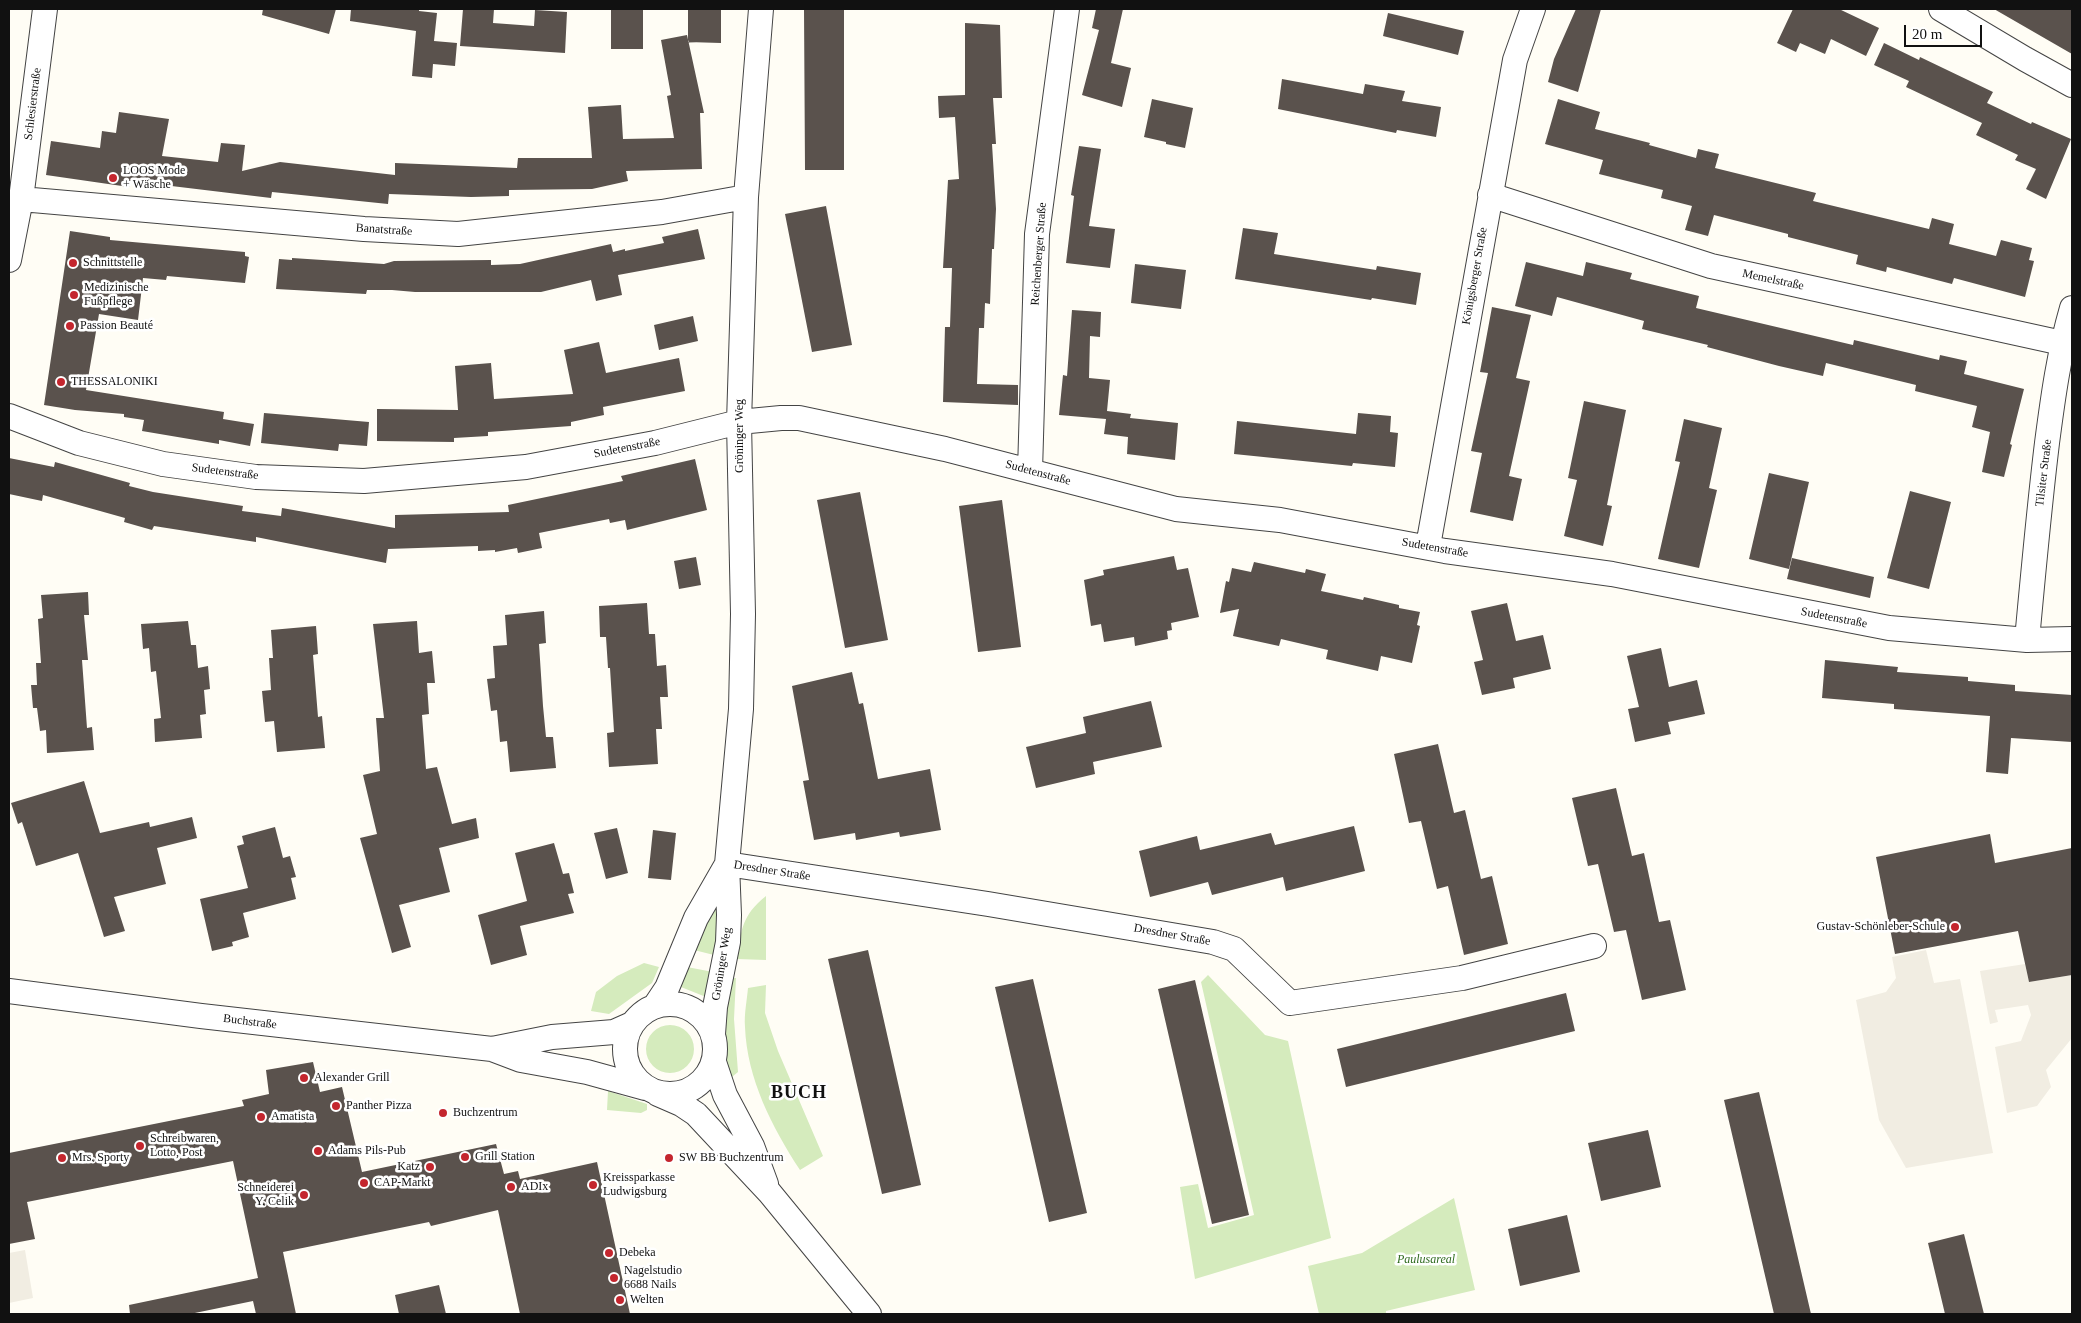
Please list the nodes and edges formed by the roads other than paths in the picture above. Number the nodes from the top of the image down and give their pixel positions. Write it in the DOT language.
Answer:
graph roads {
  1 [pos="46,9"];
  2 [pos="761,9"];
  3 [pos="1067,9"];
  4 [pos="1533,9"];
  5 [pos="1941,9"];
  6 [pos="2072,85"];
  7 [pos="1490,195"];
  8 [pos="746,197"];
  9 [pos="21,199"];
  10 [pos="9,260"];
  11 [pos="2072,308"];
  12 [pos="2062,343"];
  13 [pos="9,416"];
  14 [pos="739,422"];
  15 [pos="1030,471"];
  16 [pos="1428,546"];
  17 [pos="2072,639"];
  18 [pos="2027,640"];
  19 [pos="727,864"];
  20 [pos="1594,946"];
  21 [pos="9,991"];
  22 [pos="655,1006"];
  23 [pos="632,1024"];
  24 [pos="713,1034"];
  25 [pos="492,1049"];
  26 [pos="714,1062"];
  27 [pos="652,1091"];
  28 [pos="769,1192"];
  29 [pos="869,1314"];
  1 -- 9 [label="street, Schlesierstraße"];
  2 -- 8 [label="street, Gröninger Weg"];
  3 -- 15 [label="street, Reichenberger Straße"];
  4 -- 7 [label="street, Königsberger Straße"];
  5 -- 6 [label="street"];
  7 -- 12 [label="street, Memelstraße"];
  7 -- 16 [label="street, Königsberger Straße"];
  8 -- 9 [label="street, Banatstraße"];
  8 -- 14 [label="street, Gröninger Weg"];
  9 -- 10 [label="street, Schlesierstraße"];
  11 -- 12 [label="street, Tilsiter Straße"];
  12 -- 18 [label="street, Tilsiter Straße"];
  13 -- 14 [label="street, Sudetenstraße"];
  14 -- 15 [label="street, Sudetenstraße"];
  14 -- 19 [label="street, Gröninger Weg"];
  15 -- 16 [label="street, Sudetenstraße"];
  16 -- 18 [label="street, Sudetenstraße"];
  17 -- 18 [label="street, Sudetenstraße"];
  19 -- 20 [label="street, Dresdner Straße"];
  19 -- 22 [label="street, Gröninger Weg"];
  19 -- 24 [label="street, Gröninger Weg"];
  21 -- 25 [label="street, Buchstraße"];
  22 -- 23 [label="street, Gröninger Weg"];
  22 -- 24 [label="street, Gröninger Weg"];
  23 -- 25 [label="street, Buchstraße"];
  23 -- 27 [label="street, Gröninger Weg"];
  24 -- 26 [label="street, Gröninger Weg"];
  25 -- 27 [label="street, Buchstraße"];
  26 -- 27 [label="street"];
  26 -- 28 [label="street, Gröninger Weg"];
  27 -- 28 [label="street, Gröninger Weg"];
  28 -- 29 [label="street, Gröninger Weg"];
}
